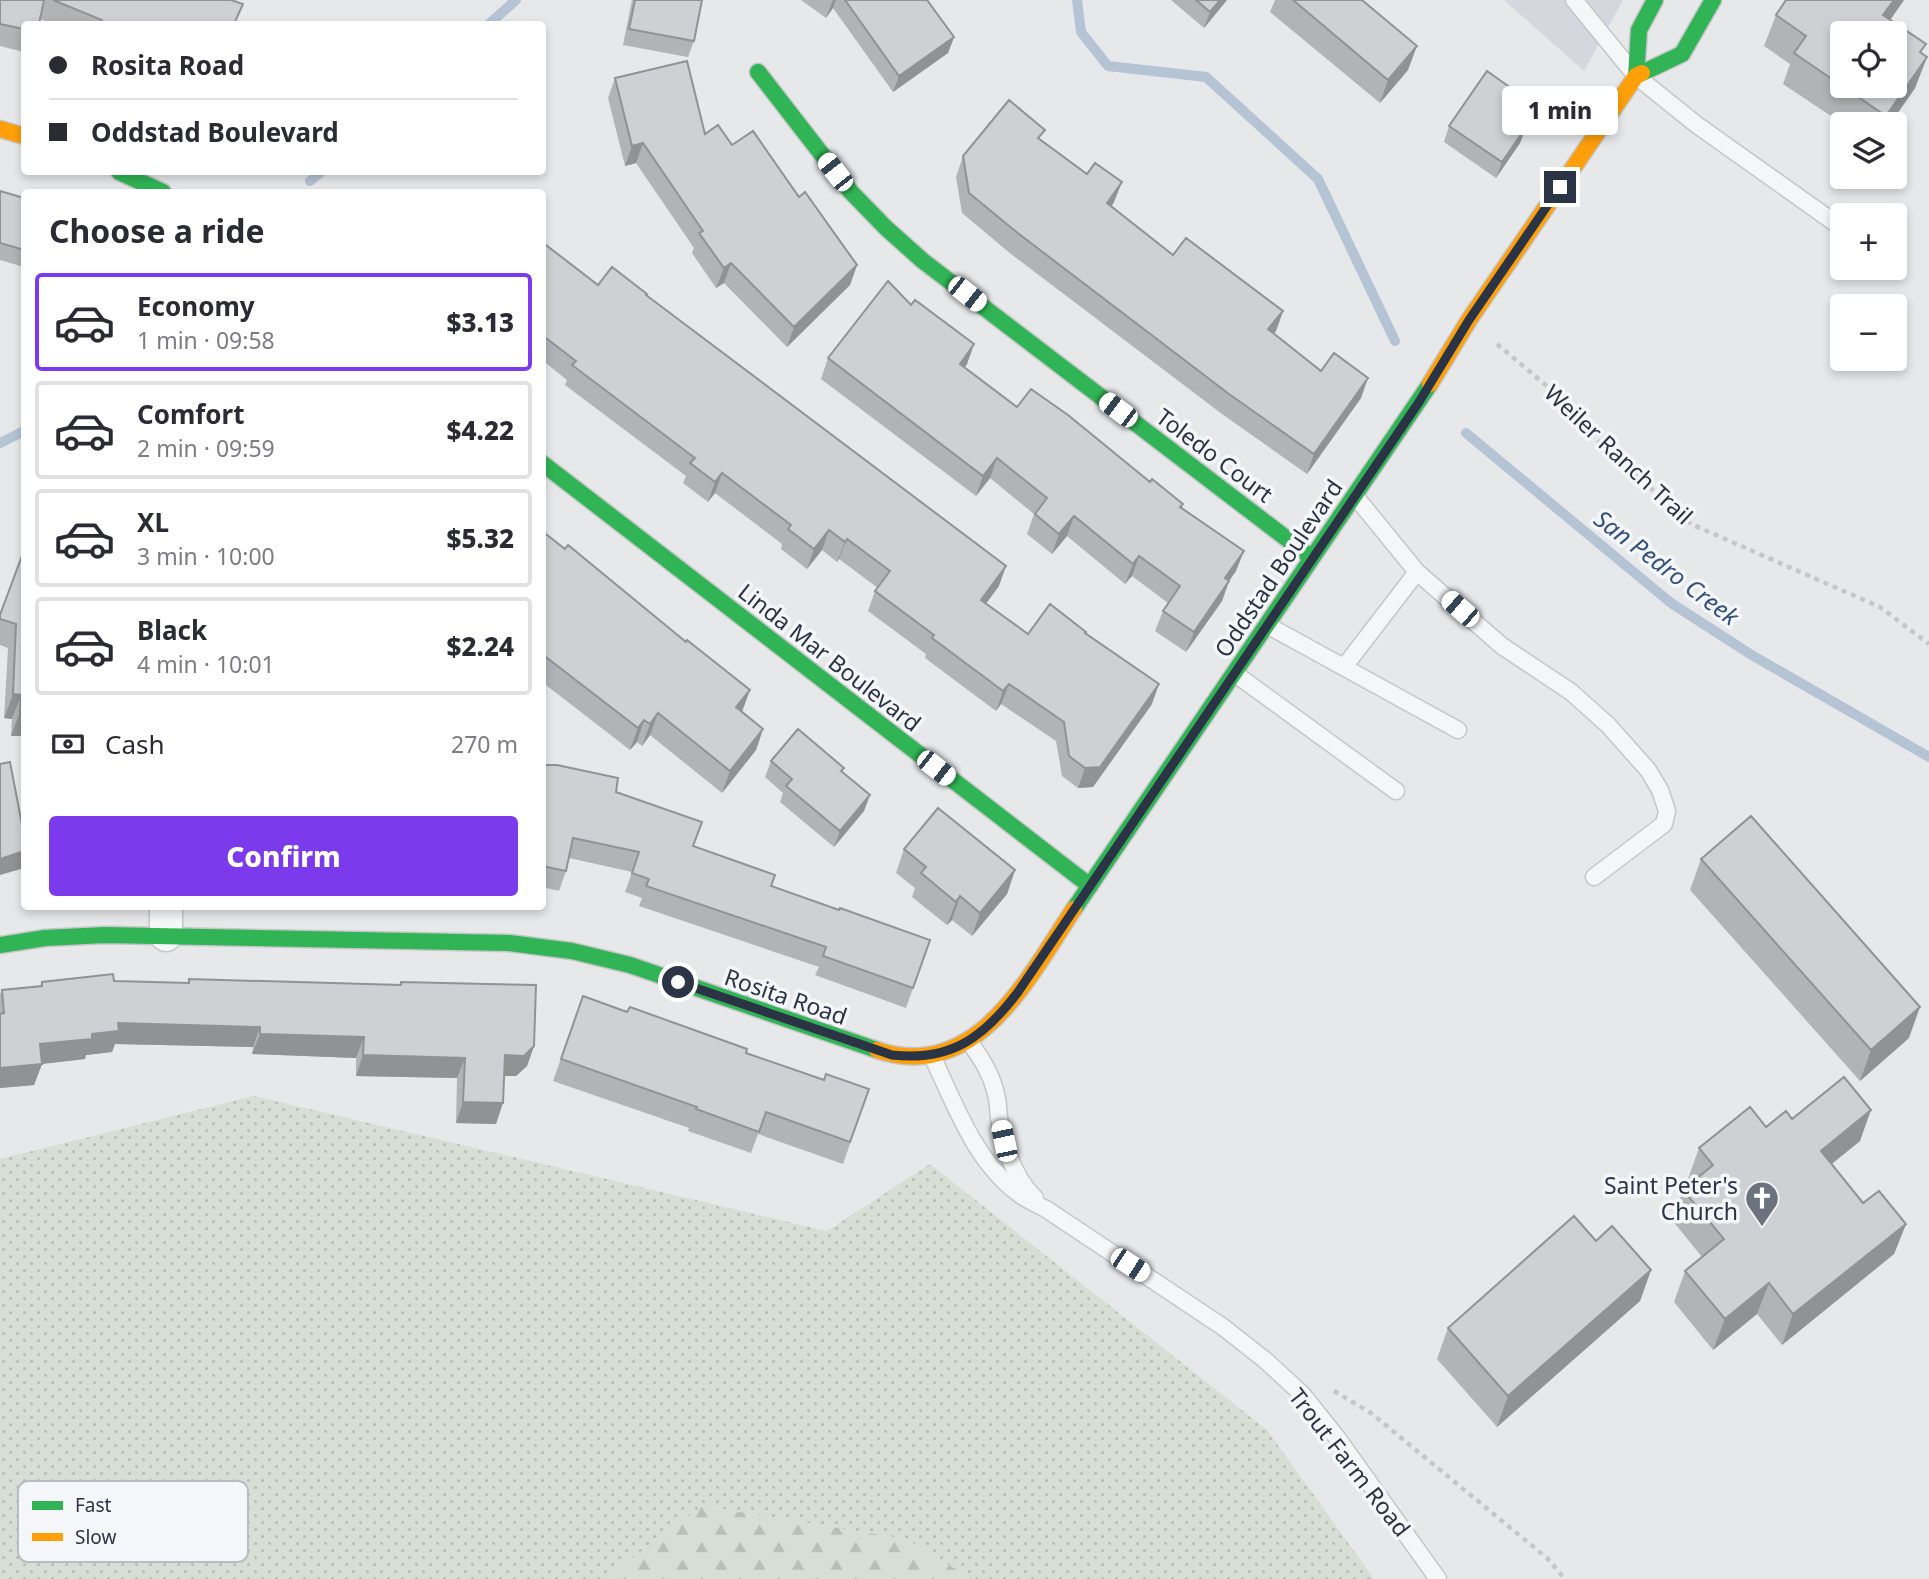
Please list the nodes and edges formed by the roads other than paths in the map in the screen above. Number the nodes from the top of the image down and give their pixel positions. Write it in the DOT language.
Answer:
graph roads {
  1 [pos="1574,0"];
  2 [pos="1655,0"];
  3 [pos="1713,0"];
  4 [pos="758,72"];
  5 [pos="1636,76"];
  6 [pos="0,129"];
  7 [pos="21,135"];
  8 [pos="126,175"];
  9 [pos="156,189"];
  10 [pos="1830,219"];
  11 [pos="546,466"];
  12 [pos="1354,496"];
  13 [pos="1312,558"];
  14 [pos="1417,572"];
  15 [pos="1267,625"];
  16 [pos="1344,667"];
  17 [pos="1234,673"];
  18 [pos="1458,730"];
  19 [pos="1396,791"];
  20 [pos="1594,877"];
  21 [pos="1090,886"];
  22 [pos="166,921"];
  23 [pos="0,945"];
  24 [pos="969,1041"];
  25 [pos="932,1056"];
  26 [pos="1046,1209"];
  27 [pos="1438,1579"];
  1 -- 5 [label="lane"];
  2 -- 5 [label="street"];
  3 -- 5 [label="street"];
  4 -- 13 [label="street, Toledo Court"];
  5 -- 10 [label="lane"];
  5 -- 12 [label="street, Oddstad Boulevard"];
  6 -- 7 [label="street"];
  8 -- 9 [label="street"];
  11 -- 21 [label="street, Linda Mar Boulevard"];
  12 -- 13 [label="street, Oddstad Boulevard"];
  12 -- 14 [label="lane"];
  13 -- 15 [label="street, Oddstad Boulevard"];
  14 -- 16 [label="lane"];
  14 -- 20 [label="lane"];
  15 -- 16 [label="lane"];
  15 -- 17 [label="street, Oddstad Boulevard"];
  16 -- 18 [label="lane"];
  17 -- 19 [label="lane"];
  17 -- 21 [label="street, Oddstad Boulevard"];
  21 -- 24 [label="street, Oddstad Boulevard"];
  22 -- 23 [label="street, Rosita Road"];
  22 -- 25 [label="street, Rosita Road"];
  24 -- 25 [label="street, Oddstad Boulevard"];
  24 -- 26 [label="lane, Trout Farm Road"];
  25 -- 26 [label="lane, Trout Farm Road"];
  26 -- 27 [label="lane, Trout Farm Road"];
}
